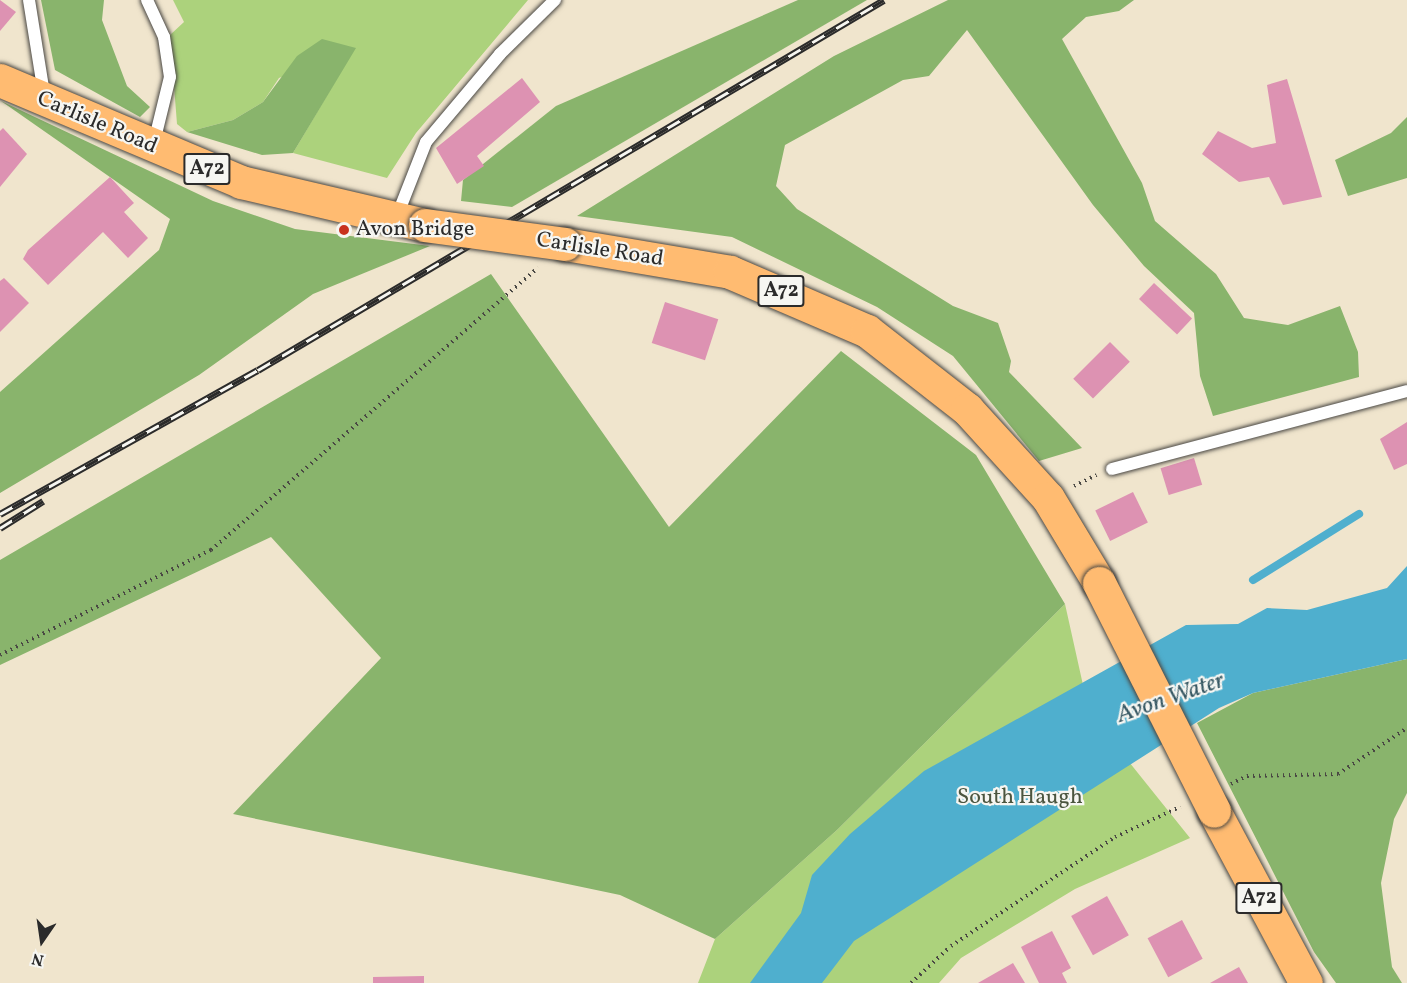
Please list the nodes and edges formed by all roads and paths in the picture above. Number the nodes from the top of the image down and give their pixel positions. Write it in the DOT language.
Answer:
graph roads {
  1 [pos="29,0"];
  2 [pos="147,0"];
  3 [pos="555,0"];
  4 [pos="0,80"];
  5 [pos="45,101"];
  6 [pos="153,147"];
  7 [pos="411,222"];
  8 [pos="565,244"];
  9 [pos="1407,391"];
  10 [pos="1112,469"];
  11 [pos="1048,498"];
  12 [pos="0,655"];
  13 [pos="1407,728"];
  14 [pos="1209,800"];
  15 [pos="911,983"];
  16 [pos="1306,983"];
  1 -- 5 [label="lane"];
  2 -- 6 [label="lane"];
  3 -- 7 [label="lane"];
  4 -- 5 [label="main road, Carlisle Road / A72"];
  5 -- 6 [label="main road, Carlisle Road / A72"];
  6 -- 7 [label="main road, Carlisle Road / A72"];
  7 -- 8 [label="main road, Carlisle Road / A72, bridge"];
  8 -- 11 [label="main road, Carlisle Road / A72"];
  8 -- 12 [label="path"];
  9 -- 10 [label="lane"];
  10 -- 11 [label="path"];
  11 -- 14 [label="main road, Carlisle Road / A72, bridge"];
  13 -- 14 [label="path"];
  14 -- 15 [label="path"];
  14 -- 16 [label="main road, A72"];
}
